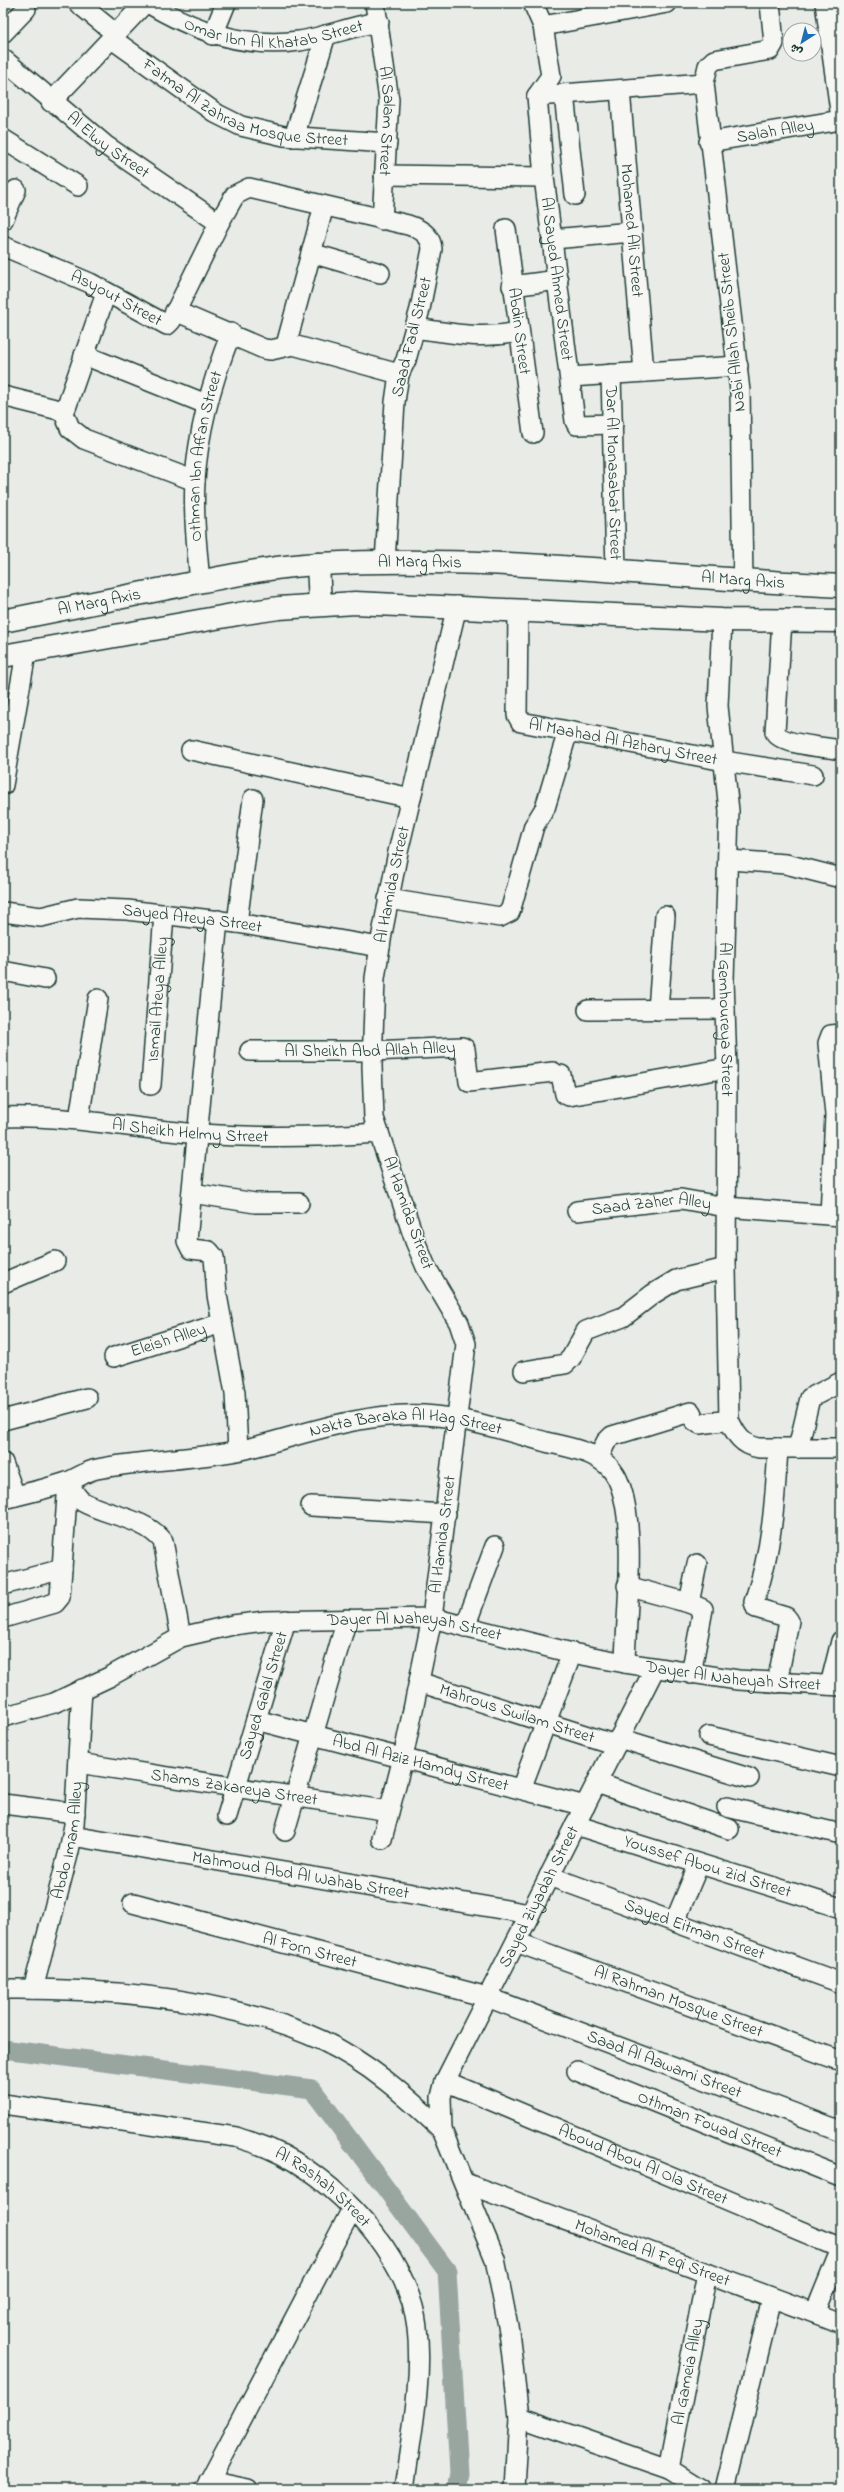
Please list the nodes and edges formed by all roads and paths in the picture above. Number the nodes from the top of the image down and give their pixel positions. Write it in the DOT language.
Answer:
graph roads {
  1 [pos="78,3"];
  2 [pos="145,3"];
  3 [pos="148,3"];
  4 [pos="226,3"];
  5 [pos="375,3"];
  6 [pos="533,3"];
  7 [pos="667,3"];
  8 [pos="770,3"];
  9 [pos="824,3"];
  10 [pos="26,9"];
  11 [pos="379,22"];
  12 [pos="543,26"];
  13 [pos="3,33"];
  14 [pos="213,35"];
  15 [pos="326,35"];
  16 [pos="114,36"];
  17 [pos="836,56"];
  18 [pos="3,59"];
  19 [pos="704,83"];
  20 [pos="620,90"];
  21 [pos="564,94"];
  22 [pos="537,96"];
  23 [pos="51,102"];
  24 [pos="841,119"];
  25 [pos="294,137"];
  26 [pos="3,140"];
  27 [pos="709,142"];
  28 [pos="387,144"];
  29 [pos="384,175"];
  30 [pos="544,176"];
  31 [pos="78,186"];
  32 [pos="16,190"];
  33 [pos="575,195"];
  34 [pos="324,206"];
  35 [pos="3,220"];
  36 [pos="382,220"];
  37 [pos="219,223"];
  38 [pos="506,229"];
  39 [pos="632,232"];
  40 [pos="553,239"];
  41 [pos="3,246"];
  42 [pos="312,253"];
  43 [pos="380,273"];
  44 [pos="558,280"];
  45 [pos="512,286"];
  46 [pos="106,293"];
  47 [pos="176,311"];
  48 [pos="415,328"];
  49 [pos="518,332"];
  50 [pos="231,333"];
  51 [pos="286,345"];
  52 [pos="84,355"];
  53 [pos="738,366"];
  54 [pos="644,372"];
  55 [pos="399,374"];
  56 [pos="611,374"];
  57 [pos="570,376"];
  58 [pos="3,396"];
  59 [pos="206,404"];
  60 [pos="63,411"];
  61 [pos="613,424"];
  62 [pos="533,433"];
  63 [pos="195,481"];
  64 [pos="385,562"];
  65 [pos="318,564"];
  66 [pos="616,571"];
  67 [pos="200,582"];
  68 [pos="743,582"];
  69 [pos="841,586"];
  70 [pos="320,604"];
  71 [pos="457,606"];
  72 [pos="518,610"];
  73 [pos="722,620"];
  74 [pos="782,620"];
  75 [pos="3,621"];
  76 [pos="841,622"];
  77 [pos="26,653"];
  78 [pos="3,656"];
  79 [pos="568,731"];
  80 [pos="191,750"];
  81 [pos="841,750"];
  82 [pos="724,761"];
  83 [pos="813,775"];
  84 [pos="3,785"];
  85 [pos="411,798"];
  86 [pos="253,799"];
  87 [pos="729,860"];
  88 [pos="841,878"];
  89 [pos="388,899"];
  90 [pos="3,912"];
  91 [pos="164,914"];
  92 [pos="665,916"];
  93 [pos="218,920"];
  94 [pos="237,923"];
  95 [pos="380,947"];
  96 [pos="3,971"];
  97 [pos="45,979"];
  98 [pos="98,999"];
  99 [pos="725,1009"];
  100 [pos="588,1010"];
  101 [pos="658,1010"];
  102 [pos="841,1034"];
  103 [pos="250,1051"];
  104 [pos="372,1051"];
  105 [pos="728,1068"];
  106 [pos="151,1085"];
  107 [pos="3,1117"];
  108 [pos="79,1119"];
  109 [pos="379,1133"];
  110 [pos="199,1134"];
  111 [pos="192,1193"];
  112 [pos="299,1203"];
  113 [pos="726,1207"];
  114 [pos="577,1211"];
  115 [pos="835,1216"];
  116 [pos="55,1261"];
  117 [pos="726,1268"];
  118 [pos="3,1283"];
  119 [pos="222,1323"];
  120 [pos="114,1357"];
  121 [pos="524,1370"];
  122 [pos="841,1382"];
  123 [pos="87,1398"];
  124 [pos="458,1419"];
  125 [pos="3,1420"];
  126 [pos="729,1420"];
  127 [pos="778,1448"];
  128 [pos="798,1448"];
  129 [pos="841,1448"];
  130 [pos="238,1450"];
  131 [pos="599,1458"];
  132 [pos="3,1463"];
  133 [pos="68,1482"];
  134 [pos="9,1498"];
  135 [pos="311,1506"];
  136 [pos="446,1514"];
  137 [pos="495,1546"];
  138 [pos="697,1564"];
  139 [pos="62,1568"];
  140 [pos="3,1585"];
  141 [pos="627,1586"];
  142 [pos="689,1603"];
  143 [pos="3,1618"];
  144 [pos="432,1618"];
  145 [pos="347,1619"];
  146 [pos="286,1620"];
  147 [pos="465,1627"];
  148 [pos="181,1637"];
  149 [pos="841,1641"];
  150 [pos="572,1653"];
  151 [pos="625,1663"];
  152 [pos="655,1668"];
  153 [pos="691,1674"];
  154 [pos="419,1682"];
  155 [pos="777,1683"];
  156 [pos="836,1686"];
  157 [pos="82,1690"];
  158 [pos="3,1717"];
  159 [pos="256,1720"];
  160 [pos="546,1723"];
  161 [pos="313,1735"];
  162 [pos="709,1736"];
  163 [pos="618,1742"];
  164 [pos="403,1758"];
  165 [pos="78,1763"];
  166 [pos="841,1767"];
  167 [pos="749,1778"];
  168 [pos="597,1783"];
  169 [pos="235,1787"];
  170 [pos="521,1789"];
  171 [pos="295,1796"];
  172 [pos="3,1804"];
  173 [pos="585,1806"];
  174 [pos="727,1807"];
  175 [pos="389,1811"];
  176 [pos="75,1813"];
  177 [pos="227,1816"];
  178 [pos="575,1825"];
  179 [pos="729,1829"];
  180 [pos="284,1831"];
  181 [pos="841,1834"];
  182 [pos="72,1836"];
  183 [pos="382,1838"];
  184 [pos="699,1864"];
  185 [pos="549,1876"];
  186 [pos="133,1903"];
  187 [pos="841,1908"];
  188 [pos="530,1914"];
  189 [pos="675,1921"];
  190 [pos="516,1942"];
  191 [pos="841,1983"];
  192 [pos="3,1989"];
  193 [pos="33,1989"];
  194 [pos="487,1997"];
  195 [pos="841,2061"];
  196 [pos="578,2071"];
  197 [pos="445,2081"];
  198 [pos="3,2104"];
  199 [pos="442,2130"];
  200 [pos="841,2131"];
  201 [pos="841,2177"];
  202 [pos="464,2183"];
  203 [pos="352,2209"];
  204 [pos="841,2248"];
  205 [pos="707,2273"];
  206 [pos="772,2298"];
  207 [pos="815,2313"];
  208 [pos="841,2323"];
  209 [pos="519,2417"];
  210 [pos="669,2470"];
  211 [pos="207,2485"];
  212 [pos="248,2489"];
  213 [pos="404,2489"];
  214 [pos="515,2489"];
  215 [pos="701,2489"];
  216 [pos="725,2489"];
  1 -- 16 [label="street, Fatma Al Zahraa Mosque Street"];
  2 -- 16 [label="street"];
  3 -- 14 [label="street, Omar Ibn Al Khatab Street"];
  4 -- 14 [label="street"];
  5 -- 11 [label="street, Al Salam Street"];
  6 -- 12 [label="street"];
  7 -- 12 [label="street"];
  8 -- 19 [label="street"];
  9 -- 17 [label="street"];
  10 -- 13 [label="street"];
  11 -- 15 [label="street, Omar Ibn Al Khatab Street"];
  11 -- 28 [label="street, Al Salam Street"];
  12 -- 22 [label="street"];
  14 -- 15 [label="street, Omar Ibn Al Khatab Street"];
  15 -- 25 [label="street"];
  16 -- 23 [label="street"];
  16 -- 25 [label="street, Fatma Al Zahraa Mosque Street"];
  17 -- 24 [label="street"];
  18 -- 23 [label="street, Al Elwy Street"];
  19 -- 20 [label="street"];
  19 -- 27 [label="street, Nabi Allah Sheib Street"];
  20 -- 21 [label="street"];
  20 -- 39 [label="street, Mohamed Ali Street"];
  21 -- 22 [label="street"];
  21 -- 33 [label="street"];
  22 -- 30 [label="street, Al Sayed Ahmed Street"];
  23 -- 37 [label="street, Al Elwy Street"];
  24 -- 27 [label="street, Salah Alley"];
  25 -- 28 [label="street, Fatma Al Zahraa Mosque Street"];
  26 -- 31 [label="street"];
  27 -- 53 [label="street, Nabi Allah Sheib Street"];
  28 -- 29 [label="street, Al Salam Street"];
  29 -- 30 [label="street"];
  29 -- 36 [label="street, Al Salam Street"];
  30 -- 40 [label="street, Al Sayed Ahmed Street"];
  32 -- 35 [label="street"];
  34 -- 36 [label="street, Asyout Street"];
  34 -- 37 [label="street, Asyout Street"];
  34 -- 42 [label="street"];
  36 -- 48 [label="street, Saad Fadl Street"];
  37 -- 47 [label="street, Asyout Street"];
  38 -- 45 [label="street, Abdin Street"];
  39 -- 40 [label="street"];
  39 -- 54 [label="street, Mohamed Ali Street"];
  40 -- 44 [label="street, Al Sayed Ahmed Street"];
  41 -- 46 [label="street, Asyout Street"];
  42 -- 43 [label="street"];
  42 -- 51 [label="street"];
  44 -- 45 [label="street"];
  44 -- 57 [label="street, Al Sayed Ahmed Street"];
  45 -- 49 [label="street, Abdin Street"];
  46 -- 47 [label="street, Asyout Street"];
  46 -- 52 [label="street"];
  47 -- 50 [label="street"];
  48 -- 49 [label="street"];
  48 -- 55 [label="street, Saad Fadl Street"];
  49 -- 62 [label="street, Abdin Street"];
  50 -- 51 [label="street"];
  50 -- 59 [label="street, Othman Ibn Affan Street"];
  51 -- 55 [label="street"];
  52 -- 59 [label="street"];
  52 -- 60 [label="street"];
  53 -- 54 [label="street"];
  53 -- 68 [label="street, Nabi Allah Sheib Street"];
  54 -- 56 [label="street"];
  55 -- 64 [label="street, Saad Fadl Street"];
  56 -- 57 [label="street"];
  56 -- 61 [label="street, Dar Al Monasabat Street"];
  57 -- 61 [label="street, Al Sayed Ahmed Street"];
  58 -- 60 [label="street"];
  59 -- 63 [label="street, Othman Ibn Affan Street"];
  60 -- 63 [label="street"];
  61 -- 66 [label="street, Dar Al Monasabat Street"];
  63 -- 67 [label="street, Othman Ibn Affan Street"];
  64 -- 65 [label="main road, Al Marg Axis"];
  64 -- 66 [label="main road, Al Marg Axis"];
  65 -- 67 [label="main road, Al Marg Axis"];
  65 -- 70 [label="main road"];
  66 -- 68 [label="main road, Al Marg Axis"];
  67 -- 75 [label="main road, Al Marg Axis"];
  68 -- 69 [label="main road, Al Marg Axis"];
  70 -- 71 [label="main road"];
  70 -- 77 [label="main road"];
  71 -- 72 [label="main road"];
  71 -- 85 [label="street, Al Hamida Street"];
  72 -- 73 [label="main road"];
  72 -- 79 [label="street, Al Maahad Al Azhary Street"];
  73 -- 74 [label="main road"];
  73 -- 82 [label="street, Al Gemhoureya Street"];
  74 -- 76 [label="main road"];
  74 -- 81 [label="street"];
  77 -- 78 [label="main road"];
  77 -- 84 [label="street"];
  79 -- 82 [label="street, Al Maahad Al Azhary Street"];
  79 -- 89 [label="street"];
  80 -- 85 [label="street"];
  82 -- 83 [label="street, Al Maahad Al Azhary Street"];
  82 -- 87 [label="street, Al Gemhoureya Street"];
  85 -- 89 [label="street, Al Hamida Street"];
  86 -- 94 [label="street"];
  87 -- 88 [label="street"];
  87 -- 99 [label="street, Al Gemhoureya Street"];
  89 -- 95 [label="street, Al Hamida Street"];
  90 -- 91 [label="street, Sayed Ateya Street"];
  91 -- 93 [label="street, Sayed Ateya Street"];
  91 -- 106 [label="street, Ismail Ateya Alley"];
  92 -- 101 [label="street"];
  93 -- 94 [label="street, Sayed Ateya Street"];
  93 -- 110 [label="street"];
  94 -- 95 [label="street, Sayed Ateya Street"];
  95 -- 104 [label="street, Al Hamida Street"];
  96 -- 97 [label="street"];
  98 -- 108 [label="street"];
  99 -- 101 [label="street"];
  99 -- 105 [label="street, Al Gemhoureya Street"];
  100 -- 101 [label="street"];
  102 -- 115 [label="street"];
  103 -- 104 [label="street, Al Sheikh Abd Allah Alley"];
  104 -- 105 [label="street, Al Sheikh Abd Allah Alley"];
  104 -- 109 [label="street, Al Hamida Street"];
  105 -- 113 [label="street, Al Gemhoureya Street"];
  107 -- 108 [label="street, Al Sheikh Helmy Street"];
  108 -- 110 [label="street, Al Sheikh Helmy Street"];
  109 -- 110 [label="street, Al Sheikh Helmy Street"];
  109 -- 124 [label="street, Al Hamida Street"];
  110 -- 111 [label="street"];
  111 -- 112 [label="street"];
  111 -- 119 [label="street"];
  113 -- 114 [label="street, Saad Zaher Alley"];
  113 -- 115 [label="street, Saad Zaher Alley"];
  113 -- 117 [label="street, Al Gemhoureya Street"];
  116 -- 118 [label="street"];
  117 -- 121 [label="street"];
  117 -- 126 [label="street, Al Gemhoureya Street"];
  119 -- 120 [label="street, Eleish Alley"];
  119 -- 130 [label="street"];
  122 -- 128 [label="street"];
  123 -- 125 [label="street"];
  124 -- 130 [label="street, Nakta Baraka Al Hag Street"];
  124 -- 131 [label="street, Nakta Baraka Al Hag Street"];
  124 -- 136 [label="street, Al Hamida Street"];
  126 -- 127 [label="street"];
  126 -- 131 [label="street"];
  127 -- 128 [label="street"];
  127 -- 155 [label="street"];
  128 -- 129 [label="street"];
  130 -- 133 [label="street, Nakta Baraka Al Hag Street"];
  131 -- 141 [label="street, Nakta Baraka Al Hag Street"];
  132 -- 134 [label="street"];
  133 -- 134 [label="street, Nakta Baraka Al Hag Street"];
  133 -- 139 [label="street"];
  133 -- 148 [label="street"];
  135 -- 136 [label="street"];
  136 -- 144 [label="street, Al Hamida Street"];
  137 -- 147 [label="street"];
  138 -- 142 [label="street"];
  139 -- 140 [label="street"];
  139 -- 143 [label="street"];
  141 -- 142 [label="street"];
  141 -- 151 [label="street, Nakta Baraka Al Hag Street"];
  142 -- 153 [label="street"];
  144 -- 145 [label="street, Dayer Al Naheyah Street"];
  144 -- 147 [label="street, Dayer Al Naheyah Street"];
  144 -- 154 [label="street, Al Hamida Street"];
  145 -- 146 [label="street, Dayer Al Naheyah Street"];
  145 -- 161 [label="street"];
  146 -- 148 [label="street, Dayer Al Naheyah Street"];
  146 -- 159 [label="street, Sayed Galal Street"];
  147 -- 150 [label="street, Dayer Al Naheyah Street"];
  148 -- 157 [label="street, Dayer Al Naheyah Street"];
  149 -- 156 [label="street"];
  150 -- 151 [label="street, Dayer Al Naheyah Street"];
  150 -- 160 [label="street"];
  151 -- 152 [label="street, Dayer Al Naheyah Street"];
  152 -- 153 [label="street, Dayer Al Naheyah Street"];
  152 -- 163 [label="street, Sayed Ziyadah Street"];
  153 -- 155 [label="street, Dayer Al Naheyah Street"];
  154 -- 160 [label="street, Mahrous Swilam Street"];
  154 -- 164 [label="street, Al Hamida Street"];
  155 -- 156 [label="street, Dayer Al Naheyah Street"];
  157 -- 158 [label="street, Dayer Al Naheyah Street"];
  157 -- 165 [label="street, Abdo Imam Alley"];
  159 -- 161 [label="street, Abd Al Aziz Hamdy Street"];
  159 -- 169 [label="street, Sayed Galal Street"];
  160 -- 163 [label="street, Mahrous Swilam Street"];
  160 -- 170 [label="street"];
  161 -- 164 [label="street, Abd Al Aziz Hamdy Street"];
  161 -- 171 [label="street"];
  162 -- 166 [label="street"];
  163 -- 167 [label="street"];
  163 -- 168 [label="street, Sayed Ziyadah Street"];
  164 -- 170 [label="street, Abd Al Aziz Hamdy Street"];
  164 -- 175 [label="street, Al Hamida Street"];
  165 -- 169 [label="street, Shams Zakareya Street"];
  165 -- 176 [label="street, Abdo Imam Alley"];
  168 -- 173 [label="street, Sayed Ziyadah Street"];
  168 -- 179 [label="street"];
  169 -- 171 [label="street, Shams Zakareya Street"];
  169 -- 177 [label="street, Sayed Galal Street"];
  170 -- 173 [label="street, Abd Al Aziz Hamdy Street"];
  171 -- 175 [label="street, Shams Zakareya Street"];
  171 -- 180 [label="street"];
  172 -- 176 [label="street"];
  173 -- 178 [label="street, Sayed Ziyadah Street"];
  174 -- 181 [label="street"];
  175 -- 183 [label="street, Al Hamida Street"];
  176 -- 182 [label="street, Abdo Imam Alley"];
  178 -- 184 [label="street, Youssef Abou Zid Street"];
  178 -- 185 [label="street, Sayed Ziyadah Street"];
  182 -- 188 [label="street, Mahmoud Abd Al Wahab Street"];
  182 -- 193 [label="street, Abdo Imam Alley"];
  184 -- 187 [label="street, Youssef Abou Zid Street"];
  184 -- 189 [label="street"];
  185 -- 188 [label="street, Sayed Ziyadah Street"];
  185 -- 189 [label="street, Sayed Eitman Street"];
  186 -- 194 [label="street, Al Forn Street"];
  188 -- 190 [label="street, Sayed Ziyadah Street"];
  189 -- 191 [label="street, Sayed Eitman Street"];
  190 -- 194 [label="street, Sayed Ziyadah Street"];
  190 -- 195 [label="street, Al Rahman Mosque Street"];
  192 -- 193 [label="street"];
  193 -- 199 [label="street"];
  194 -- 197 [label="street, Sayed Ziyadah Street"];
  194 -- 200 [label="street, Saad Al Aawami Street"];
  196 -- 201 [label="street, Othman Fouad Street"];
  197 -- 199 [label="street, Sayed Ziyadah Street"];
  197 -- 204 [label="street, Aboud Abou Al Ola Street"];
  198 -- 203 [label="street, Al Rashah Street"];
  199 -- 202 [label="street"];
  202 -- 205 [label="street, Mohamed Al Feqi Street"];
  202 -- 209 [label="street"];
  203 -- 211 [label="street"];
  203 -- 213 [label="street, Al Rashah Street"];
  204 -- 207 [label="street"];
  205 -- 206 [label="street, Mohamed Al Feqi Street"];
  205 -- 210 [label="street, Al Gameia Alley"];
  206 -- 207 [label="street, Mohamed Al Feqi Street"];
  206 -- 216 [label="street"];
  207 -- 208 [label="street, Mohamed Al Feqi Street"];
  209 -- 210 [label="street"];
  209 -- 214 [label="street"];
  210 -- 215 [label="street"];
  211 -- 212 [label="street"];
}
